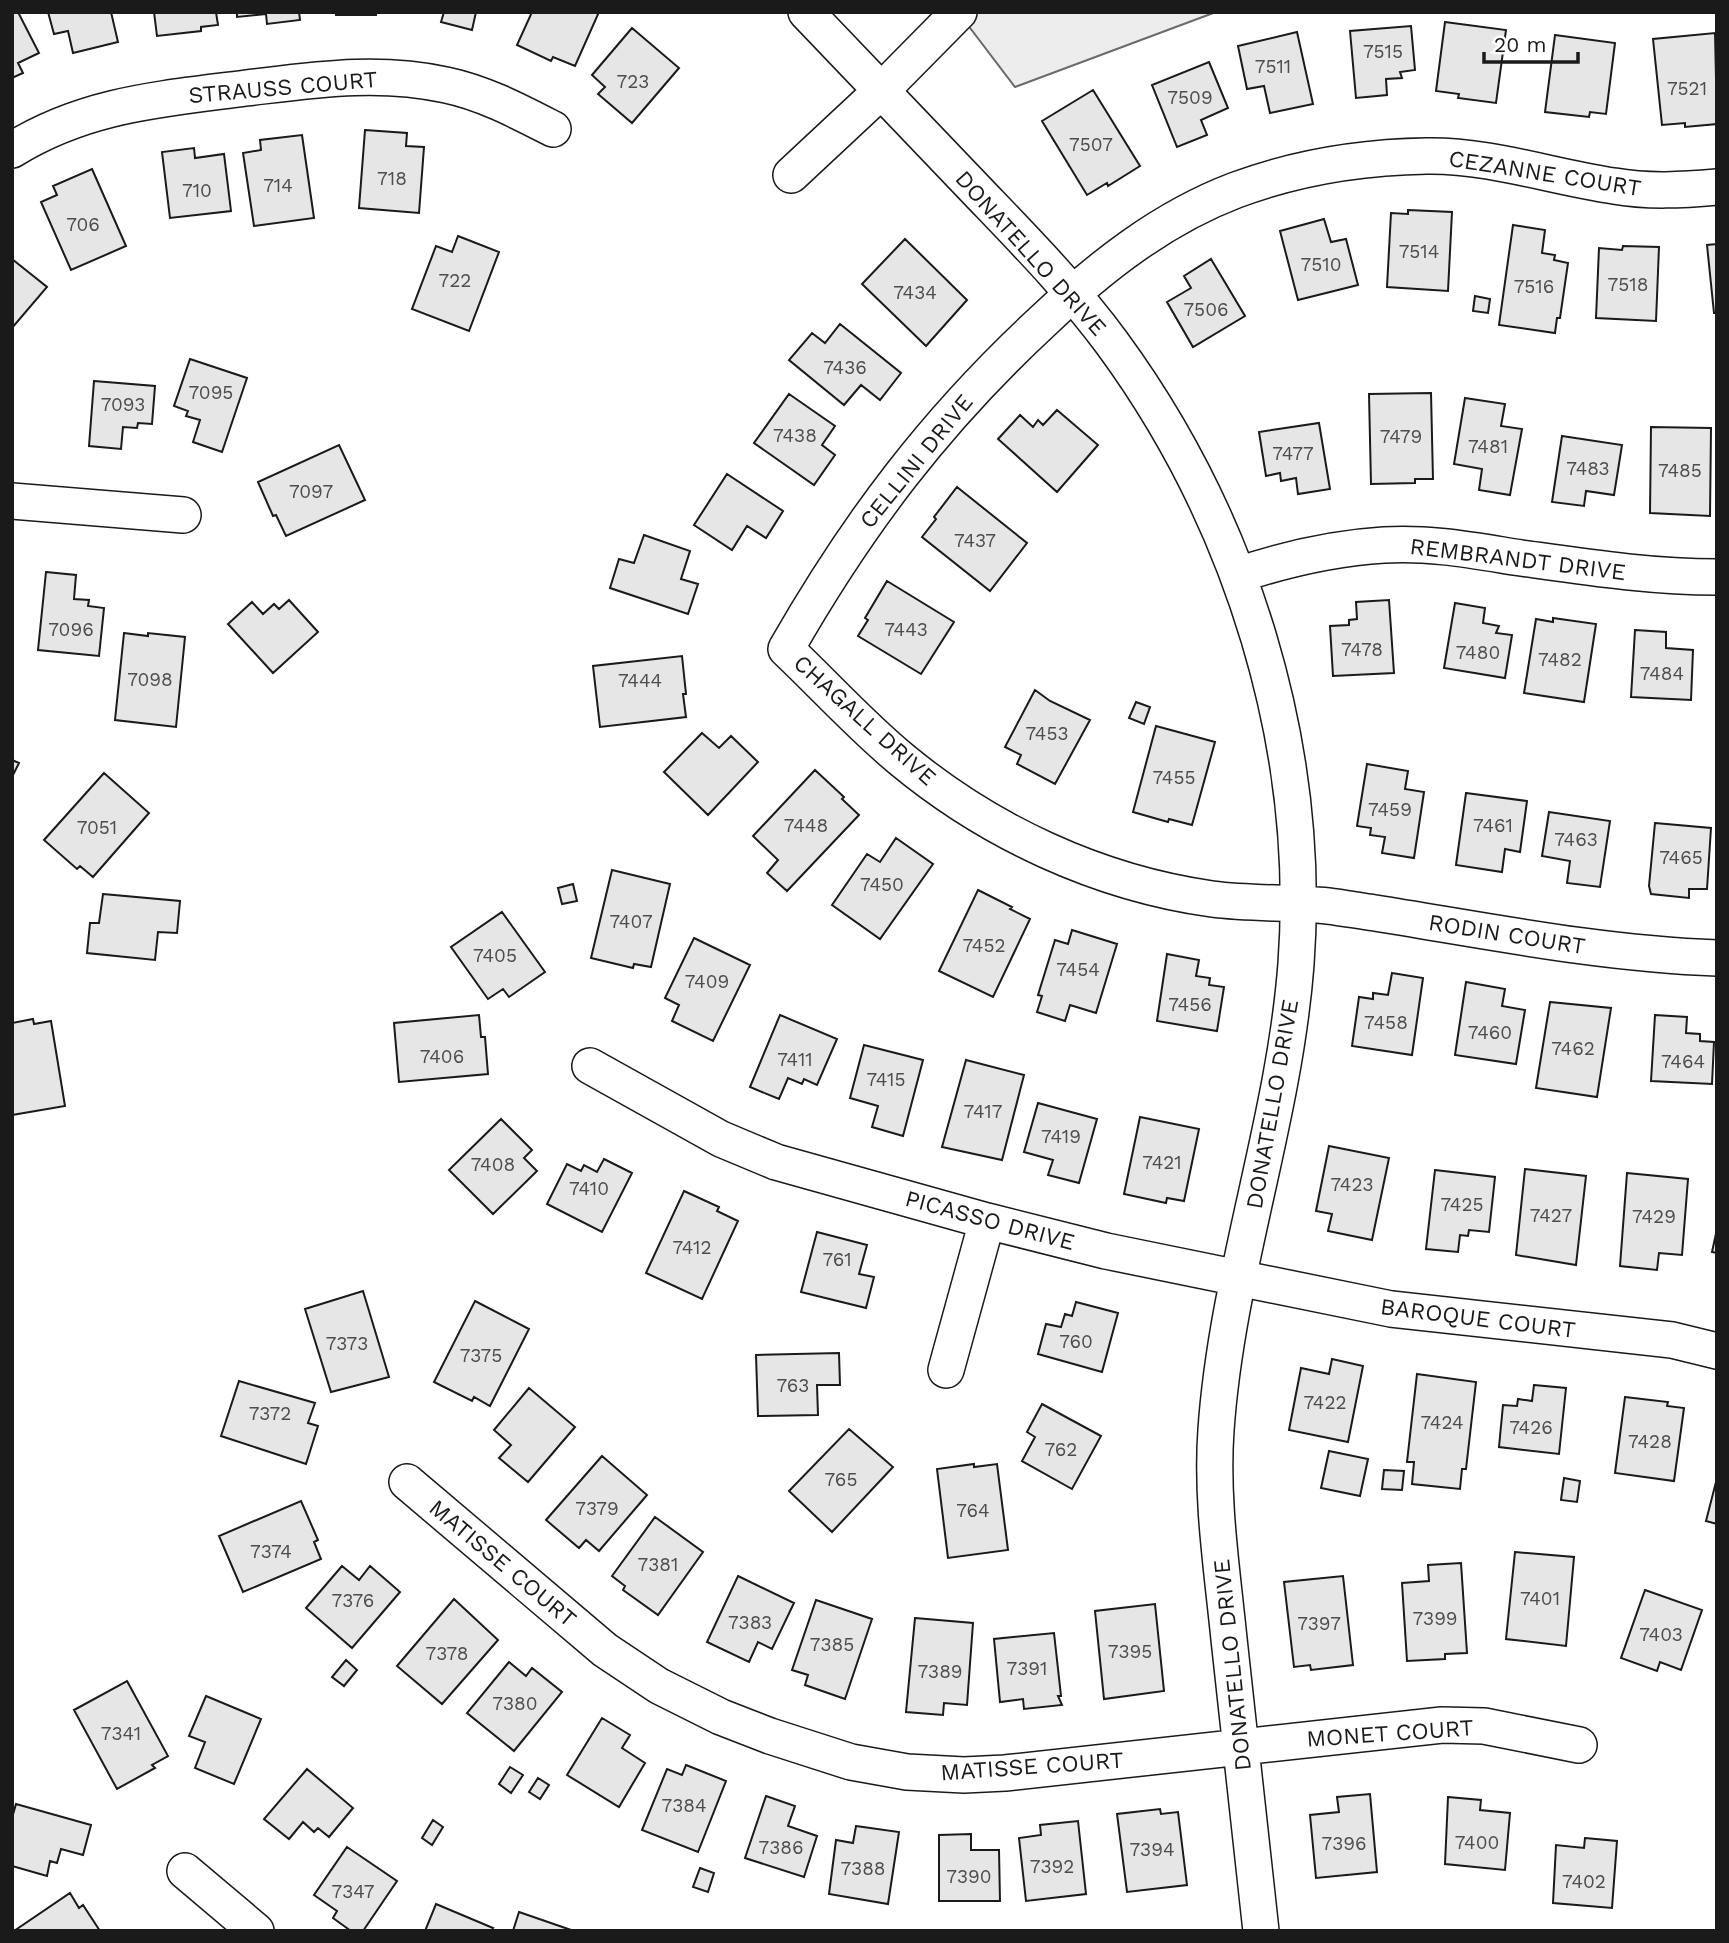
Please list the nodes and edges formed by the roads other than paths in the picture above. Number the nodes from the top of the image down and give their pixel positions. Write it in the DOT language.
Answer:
graph roads {
  1 [pos="806,12"];
  2 [pos="960,12"];
  3 [pos="881,91"];
  4 [pos="553,129"];
  5 [pos="12,150"];
  6 [pos="791,175"];
  7 [pos="1717,187"];
  8 [pos="1072,293"];
  9 [pos="12,501"];
  10 [pos="183,515"];
  11 [pos="1238,575"];
  12 [pos="1717,576"];
  13 [pos="786,649"];
  14 [pos="1297,905"];
  15 [pos="1717,958"];
  16 [pos="590,1066"];
  17 [pos="987,1221"];
  18 [pos="1239,1278"];
  19 [pos="1717,1351"];
  20 [pos="946,1370"];
  21 [pos="407,1482"];
  22 [pos="1579,1745"];
  23 [pos="1241,1746"];
  24 [pos="185,1871"];
  25 [pos="256,1931"];
  26 [pos="1261,1931"];
  1 -- 3 [label="street, DONATELLO DRIVE"];
  2 -- 3 [label="street"];
  3 -- 6 [label="street"];
  3 -- 8 [label="street, DONATELLO DRIVE"];
  4 -- 5 [label="street, STRAUSS COURT"];
  7 -- 8 [label="street, CEZANNE COURT"];
  8 -- 11 [label="street, DONATELLO DRIVE"];
  8 -- 13 [label="street, CELLINI DRIVE"];
  9 -- 10 [label="street"];
  11 -- 12 [label="street, REMBRANDT DRIVE"];
  11 -- 14 [label="street, DONATELLO DRIVE"];
  13 -- 14 [label="street, CHAGALL DRIVE"];
  14 -- 15 [label="street, RODIN COURT"];
  14 -- 18 [label="street, DONATELLO DRIVE"];
  16 -- 17 [label="street, PICASSO DRIVE"];
  17 -- 18 [label="street, PICASSO DRIVE"];
  17 -- 20 [label="street"];
  18 -- 19 [label="street, BAROQUE COURT"];
  18 -- 23 [label="street, DONATELLO DRIVE"];
  21 -- 23 [label="street, MATISSE COURT"];
  22 -- 23 [label="street, MONET COURT"];
  23 -- 26 [label="street, DONATELLO DRIVE"];
  24 -- 25 [label="street"];
}
